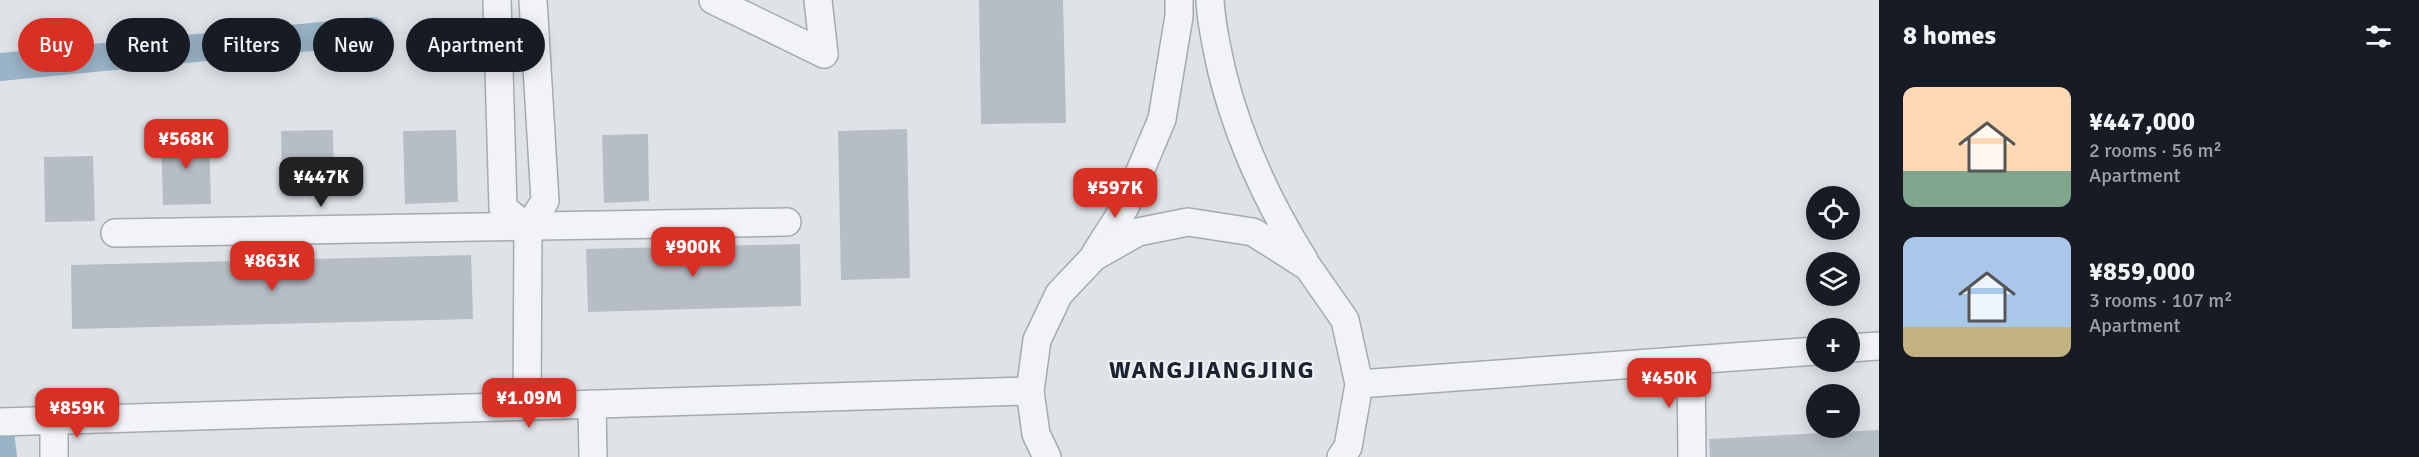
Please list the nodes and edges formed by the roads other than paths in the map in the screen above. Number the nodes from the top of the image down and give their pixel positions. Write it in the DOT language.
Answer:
graph roads {
  1 [pos="497,0"];
  2 [pos="533,0"];
  3 [pos="713,0"];
  4 [pos="818,0"];
  5 [pos="1179,0"];
  6 [pos="1210,0"];
  7 [pos="787,222"];
  8 [pos="528,228"];
  9 [pos="115,233"];
  10 [pos="1094,257"];
  11 [pos="1308,267"];
  12 [pos="1879,346"];
  13 [pos="1860,347"];
  14 [pos="1806,352"];
  15 [pos="1691,360"];
  16 [pos="1359,384"];
  17 [pos="1030,391"];
  18 [pos="592,404"];
  19 [pos="527,406"];
  20 [pos="54,421"];
  21 [pos="0,422"];
  22 [pos="54,457"];
  23 [pos="593,457"];
  24 [pos="1047,457"];
  25 [pos="1341,457"];
  26 [pos="1692,457"];
  1 -- 8 [label="street"];
  2 -- 8 [label="street"];
  3 -- 4 [label="street"];
  5 -- 10 [label="street"];
  6 -- 11 [label="street"];
  7 -- 8 [label="street"];
  8 -- 9 [label="street"];
  8 -- 19 [label="street"];
  10 -- 11 [label="street"];
  10 -- 17 [label="street"];
  11 -- 16 [label="street"];
  12 -- 13 [label="street"];
  14 -- 15 [label="street"];
  15 -- 16 [label="street"];
  15 -- 26 [label="street"];
  16 -- 25 [label="street"];
  17 -- 18 [label="street"];
  17 -- 24 [label="street"];
  18 -- 19 [label="street"];
  18 -- 23 [label="street"];
  19 -- 20 [label="street"];
  20 -- 21 [label="street"];
  20 -- 22 [label="street"];
}
